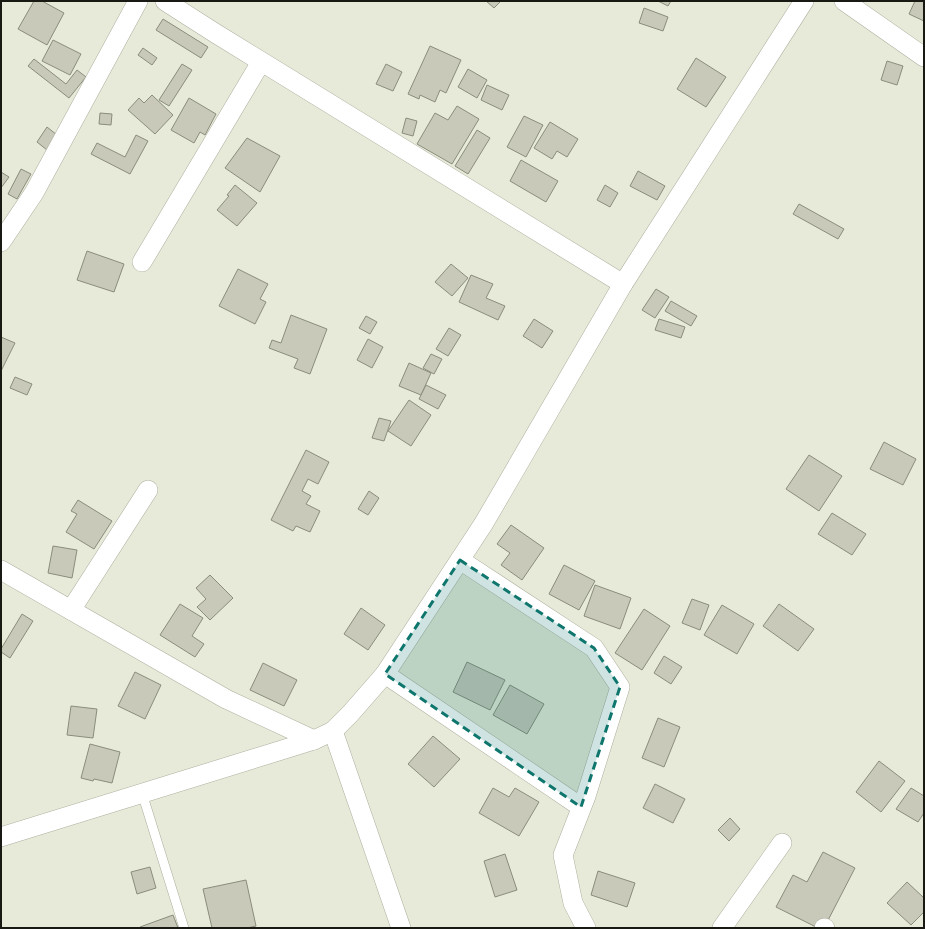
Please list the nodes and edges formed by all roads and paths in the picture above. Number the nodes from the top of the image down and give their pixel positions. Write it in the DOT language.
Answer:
graph roads {
  1 [pos="138,1"];
  2 [pos="165,1"];
  3 [pos="804,1"];
  4 [pos="844,1"];
  5 [pos="924,56"];
  6 [pos="261,62"];
  7 [pos="1,242"];
  8 [pos="142,262"];
  9 [pos="623,284"];
  10 [pos="148,490"];
  11 [pos="460,560"];
  12 [pos="1,570"];
  13 [pos="71,610"];
  14 [pos="385,674"];
  15 [pos="333,731"];
  16 [pos="314,740"];
  17 [pos="142,792"];
  18 [pos="581,808"];
  19 [pos="1,836"];
  20 [pos="782,843"];
  21 [pos="184,928"];
  22 [pos="401,928"];
  23 [pos="586,928"];
  24 [pos="722,928"];
  1 -- 7 [label="street"];
  2 -- 6 [label="street"];
  3 -- 9 [label="street"];
  4 -- 5 [label="street"];
  6 -- 8 [label="street"];
  6 -- 9 [label="street"];
  9 -- 11 [label="street"];
  10 -- 13 [label="street"];
  11 -- 14 [label="street"];
  11 -- 18 [label="street"];
  12 -- 13 [label="street"];
  13 -- 16 [label="street"];
  14 -- 15 [label="street"];
  14 -- 18 [label="street"];
  15 -- 16 [label="street"];
  15 -- 22 [label="street"];
  16 -- 17 [label="street"];
  17 -- 19 [label="street"];
  17 -- 21 [label="lane"];
  18 -- 23 [label="street"];
  20 -- 24 [label="street"];
}
